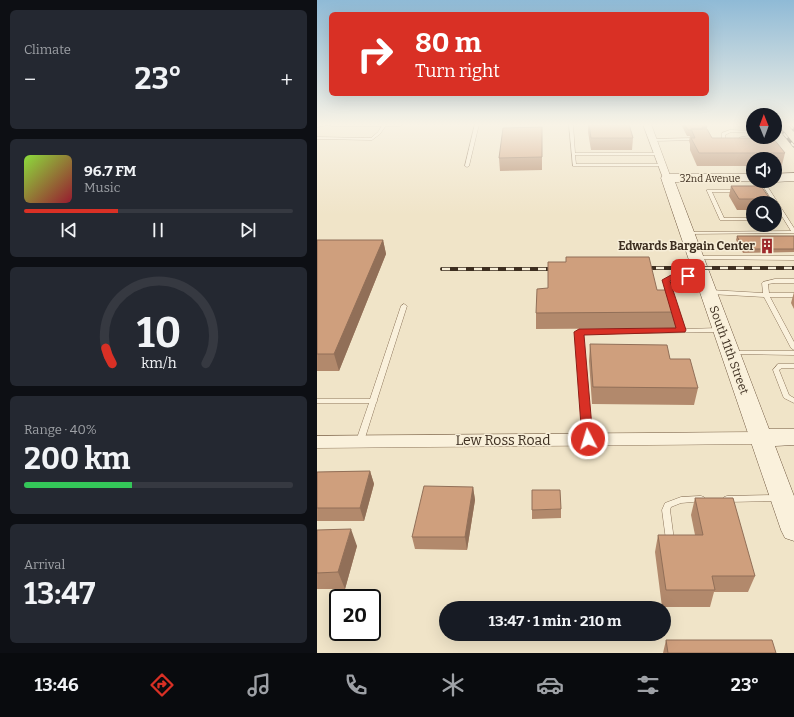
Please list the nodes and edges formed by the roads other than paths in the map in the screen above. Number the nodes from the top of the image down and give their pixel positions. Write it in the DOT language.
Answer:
graph roads {
  1 [pos="470,154"];
  2 [pos="573,154"];
  3 [pos="658,154"];
  4 [pos="467,166"];
  5 [pos="664,172"];
  6 [pos="794,177"];
  7 [pos="746,178"];
  8 [pos="782,178"];
  9 [pos="767,188"];
  10 [pos="746,191"];
  11 [pos="761,191"];
  12 [pos="769,191"];
  13 [pos="746,219"];
  14 [pos="786,219"];
  15 [pos="794,219"];
  16 [pos="794,232"];
  17 [pos="686,233"];
  18 [pos="696,258"];
  19 [pos="794,258"];
  20 [pos="794,281"];
  21 [pos="705,284"];
  22 [pos="766,295"];
  23 [pos="794,295"];
  24 [pos="404,306"];
  25 [pos="682,330"];
  26 [pos="722,330"];
  27 [pos="794,348"];
  28 [pos="730,353"];
  29 [pos="794,353"];
  30 [pos="794,366"];
  31 [pos="317,401"];
  32 [pos="374,401"];
  33 [pos="794,401"];
  34 [pos="761,438"];
  35 [pos="794,438"];
  36 [pos="588,439"];
  37 [pos="360,441"];
  38 [pos="317,442"];
  39 [pos="783,494"];
  40 [pos="794,530"];
  41 [pos="670,540"];
  1 -- 4 [label="lane"];
  2 -- 5 [label="lane"];
  3 -- 5 [label="street, South 11th Street"];
  5 -- 7 [label="street, 32nd Avenue"];
  5 -- 17 [label="street, South 11th Street"];
  6 -- 8 [label="street"];
  9 -- 12 [label="lane"];
  10 -- 13 [label="lane"];
  11 -- 12 [label="lane"];
  12 -- 14 [label="lane"];
  14 -- 15 [label="lane"];
  14 -- 16 [label="lane"];
  16 -- 17 [label="lane"];
  17 -- 18 [label="street, South 11th Street"];
  18 -- 19 [label="lane"];
  18 -- 21 [label="street, South 11th Street"];
  20 -- 22 [label="lane"];
  21 -- 22 [label="lane"];
  21 -- 25 [label="lane"];
  21 -- 26 [label="street, South 11th Street"];
  22 -- 23 [label="lane"];
  22 -- 27 [label="lane"];
  24 -- 32 [label="lane"];
  25 -- 26 [label="lane"];
  25 -- 36 [label="lane"];
  26 -- 28 [label="street, South 11th Street"];
  28 -- 29 [label="lane"];
  28 -- 34 [label="street, South 11th Street"];
  30 -- 33 [label="lane"];
  31 -- 32 [label="lane"];
  32 -- 37 [label="lane"];
  34 -- 35 [label="street"];
  34 -- 36 [label="street, Lew Ross Road"];
  34 -- 39 [label="street, South 11th Street"];
  36 -- 37 [label="street, Lew Ross Road"];
  37 -- 38 [label="street, Lew Ross Road"];
  39 -- 40 [label="street, South 11th Street"];
  39 -- 41 [label="lane"];
}
